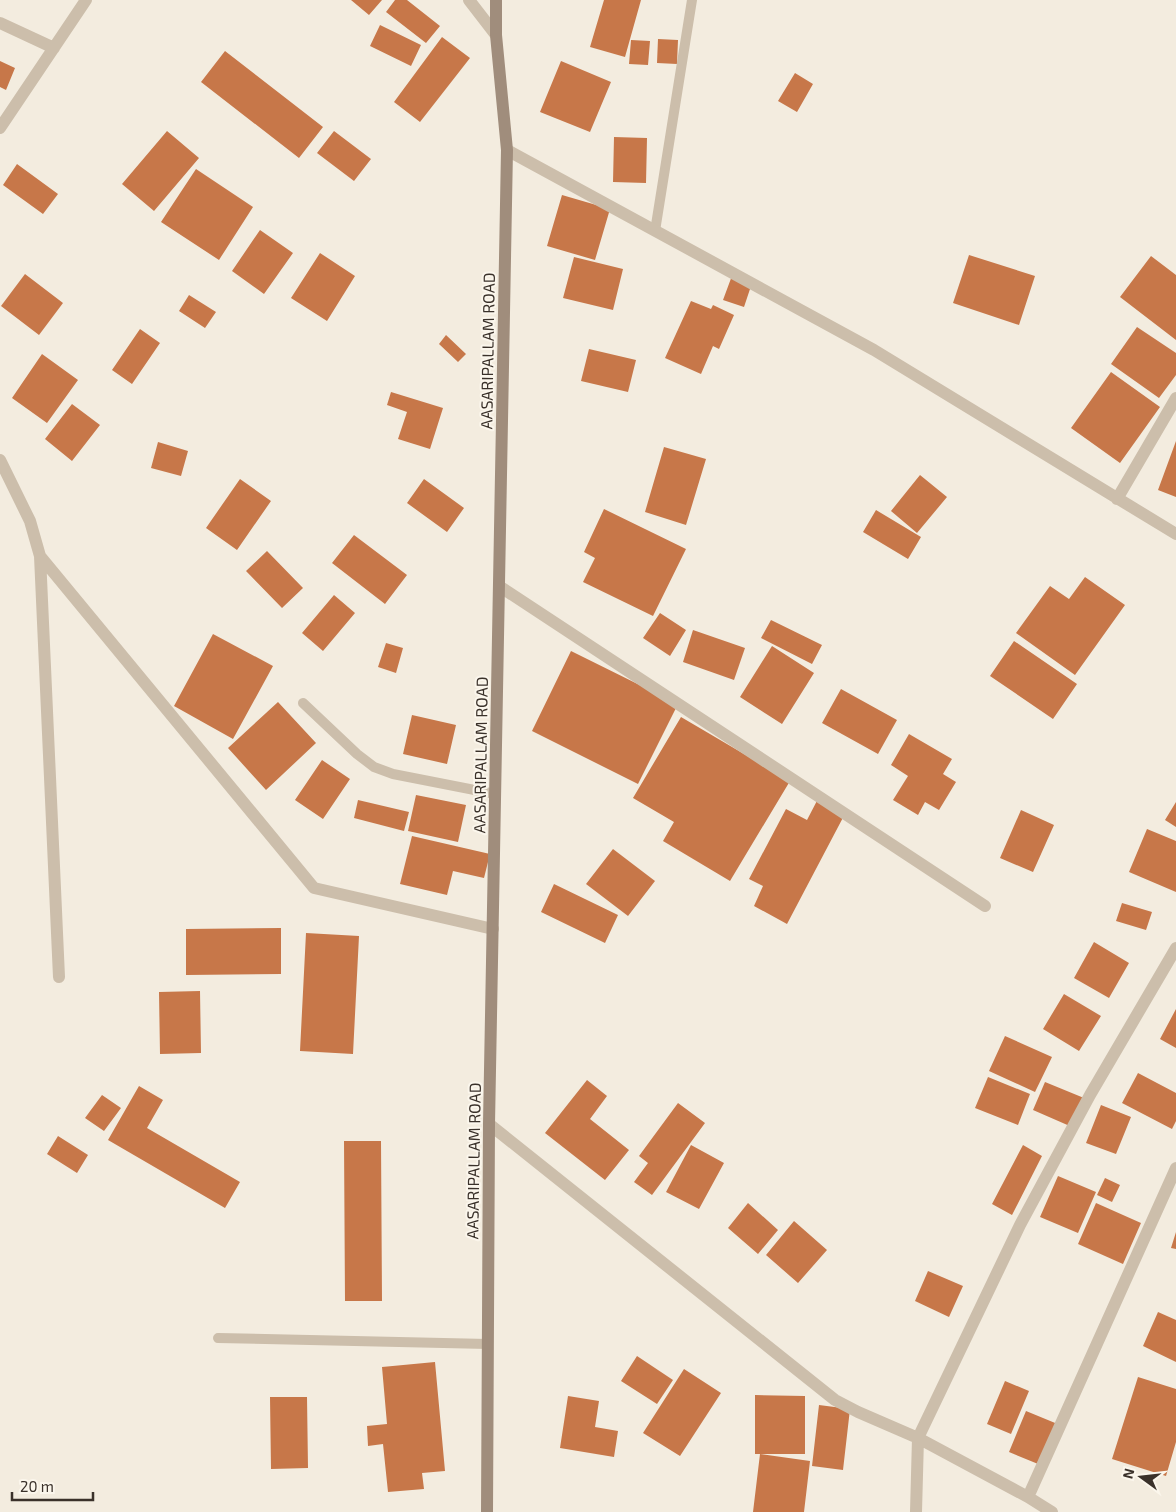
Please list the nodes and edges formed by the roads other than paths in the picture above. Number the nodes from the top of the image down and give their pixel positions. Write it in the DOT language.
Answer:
graph roads {
  1 [pos="86,0"];
  2 [pos="469,0"];
  3 [pos="496,0"];
  4 [pos="692,0"];
  5 [pos="0,23"];
  6 [pos="496,35"];
  7 [pos="54,48"];
  8 [pos="0,128"];
  9 [pos="507,150"];
  10 [pos="655,231"];
  11 [pos="1176,398"];
  12 [pos="0,460"];
  13 [pos="1117,499"];
  14 [pos="1176,534"];
  15 [pos="40,556"];
  16 [pos="499,586"];
  17 [pos="304,703"];
  18 [pos="495,794"];
  19 [pos="985,906"];
  20 [pos="493,929"];
  21 [pos="1176,948"];
  22 [pos="59,977"];
  23 [pos="490,1124"];
  24 [pos="1176,1170"];
  25 [pos="218,1338"];
  26 [pos="488,1344"];
  27 [pos="918,1438"];
  28 [pos="1028,1497"];
  29 [pos="487,1512"];
  30 [pos="916,1512"];
  31 [pos="1052,1512"];
  1 -- 7 [label="street"];
  2 -- 6 [label="street"];
  3 -- 6 [label="main road, AASARIPALLAM ROAD"];
  4 -- 10 [label="lane"];
  5 -- 7 [label="street"];
  6 -- 9 [label="main road, AASARIPALLAM ROAD"];
  7 -- 8 [label="street"];
  9 -- 10 [label="street"];
  9 -- 16 [label="main road, AASARIPALLAM ROAD"];
  10 -- 13 [label="street"];
  11 -- 13 [label="street"];
  12 -- 15 [label="street"];
  13 -- 14 [label="street"];
  15 -- 20 [label="street"];
  15 -- 22 [label="street"];
  16 -- 18 [label="main road, AASARIPALLAM ROAD"];
  16 -- 19 [label="street"];
  17 -- 18 [label="lane"];
  18 -- 20 [label="main road, AASARIPALLAM ROAD"];
  20 -- 23 [label="main road, AASARIPALLAM ROAD"];
  21 -- 27 [label="street"];
  23 -- 26 [label="main road, AASARIPALLAM ROAD"];
  23 -- 27 [label="street"];
  24 -- 28 [label="street"];
  25 -- 26 [label="lane"];
  26 -- 29 [label="main road, AASARIPALLAM ROAD"];
  27 -- 28 [label="street"];
  27 -- 30 [label="street"];
  28 -- 31 [label="street"];
}
